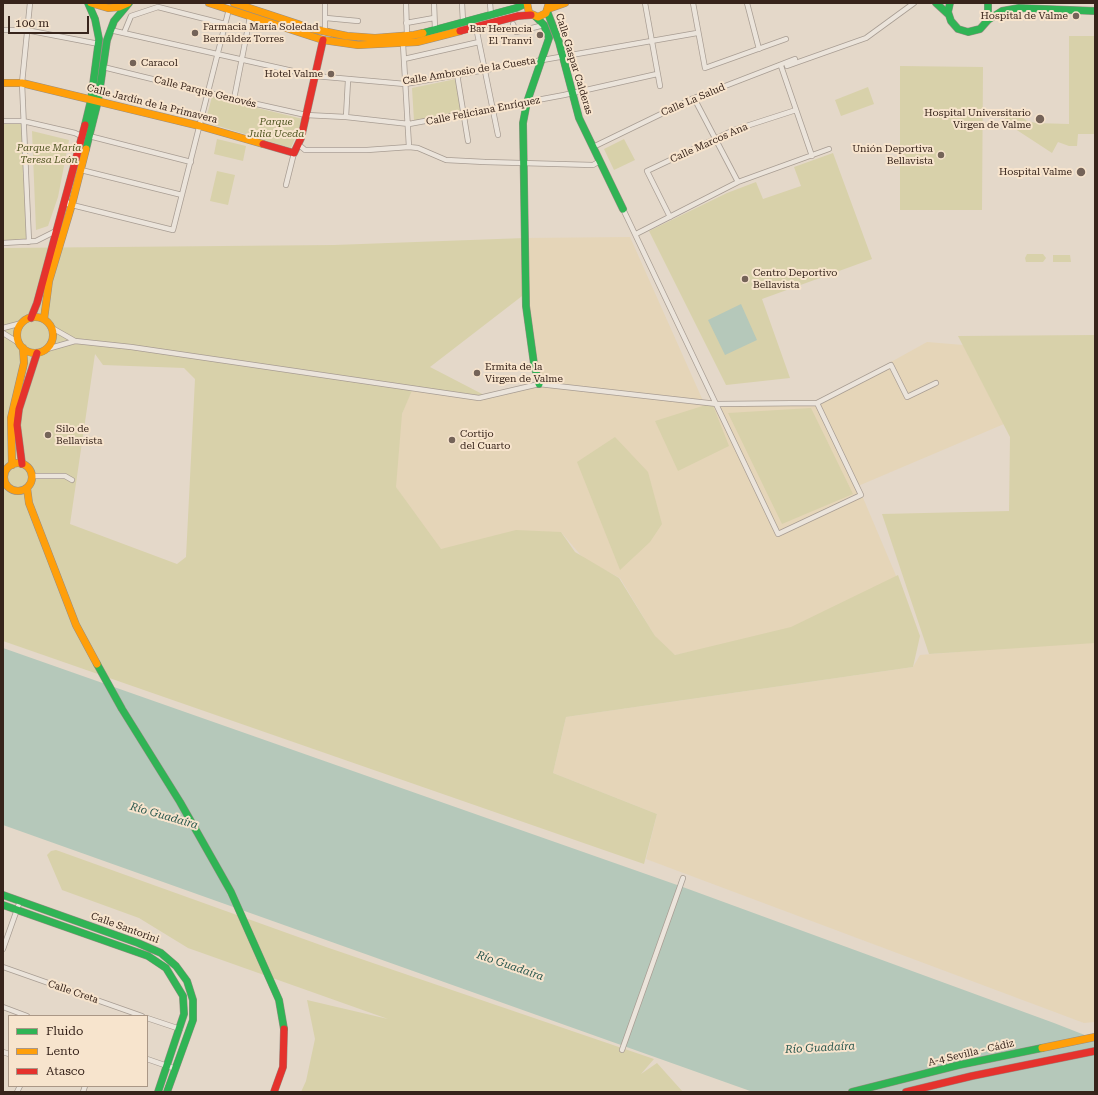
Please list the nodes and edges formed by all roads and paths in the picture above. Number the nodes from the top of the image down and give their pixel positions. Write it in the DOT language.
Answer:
graph roads {
  1 [pos="30,3"];
  2 [pos="90,3"];
  3 [pos="128,3"];
  4 [pos="209,3"];
  5 [pos="234,3"];
  6 [pos="325,3"];
  7 [pos="406,3"];
  8 [pos="434,3"];
  9 [pos="462,3"];
  10 [pos="491,3"];
  11 [pos="527,3"];
  12 [pos="565,3"];
  13 [pos="645,3"];
  14 [pos="693,3"];
  15 [pos="747,3"];
  16 [pos="914,3"];
  17 [pos="936,3"];
  18 [pos="950,3"];
  19 [pos="988,3"];
  20 [pos="548,8"];
  21 [pos="229,9"];
  22 [pos="1095,11"];
  23 [pos="948,14"];
  24 [pos="491,15"];
  25 [pos="533,16"];
  26 [pos="250,17"];
  27 [pos="326,18"];
  28 [pos="434,18"];
  29 [pos="988,20"];
  30 [pos="358,21"];
  31 [pos="463,22"];
  32 [pos="406,23"];
  33 [pos="225,24"];
  34 [pos="514,24"];
  35 [pos="544,24"];
  36 [pos="476,27"];
  37 [pos="3,30"];
  38 [pos="26,30"];
  39 [pos="110,30"];
  40 [pos="435,30"];
  41 [pos="325,32"];
  42 [pos="124,33"];
  43 [pos="698,33"];
  44 [pos="407,36"];
  45 [pos="786,39"];
  46 [pos="322,40"];
  47 [pos="652,40"];
  48 [pos="479,42"];
  49 [pos="99,44"];
  50 [pos="403,44"];
  51 [pos="759,49"];
  52 [pos="218,55"];
  53 [pos="562,55"];
  54 [pos="241,59"];
  55 [pos="404,59"];
  56 [pos="796,59"];
  57 [pos="541,60"];
  58 [pos="103,67"];
  59 [pos="781,67"];
  60 [pos="485,69"];
  61 [pos="457,74"];
  62 [pos="657,74"];
  63 [pos="315,76"];
  64 [pos="348,80"];
  65 [pos="3,83"];
  66 [pos="22,83"];
  67 [pos="406,84"];
  68 [pos="660,86"];
  69 [pos="209,92"];
  70 [pos="572,94"];
  71 [pos="694,98"];
  72 [pos="234,99"];
  73 [pos="94,101"];
  74 [pos="528,102"];
  75 [pos="492,109"];
  76 [pos="796,110"];
  77 [pos="306,115"];
  78 [pos="464,115"];
  79 [pos="346,117"];
  80 [pos="3,121"];
  81 [pos="23,121"];
  82 [pos="409,124"];
  83 [pos="200,126"];
  84 [pos="498,135"];
  85 [pos="81,136"];
  86 [pos="89,136"];
  87 [pos="714,139"];
  88 [pos="468,140"];
  89 [pos="299,141"];
  90 [pos="409,147"];
  91 [pos="592,147"];
  92 [pos="829,149"];
  93 [pos="294,153"];
  94 [pos="812,156"];
  95 [pos="600,161"];
  96 [pos="191,162"];
  97 [pos="524,162"];
  98 [pos="81,170"];
  99 [pos="738,182"];
  100 [pos="286,185"];
  101 [pos="182,195"];
  102 [pos="65,199"];
  103 [pos="72,204"];
  104 [pos="623,209"];
  105 [pos="670,217"];
  106 [pos="57,230"];
  107 [pos="636,234"];
  108 [pos="29,242"];
  109 [pos="3,243"];
  110 [pos="31,318"];
  111 [pos="44,319"];
  112 [pos="22,323"];
  113 [pos="3,328"];
  114 [pos="52,328"];
  115 [pos="3,333"];
  116 [pos="75,341"];
  117 [pos="21,346"];
  118 [pos="47,348"];
  119 [pos="37,353"];
  120 [pos="936,383"];
  121 [pos="538,384"];
  122 [pos="817,403"];
  123 [pos="717,404"];
  124 [pos="12,464"];
  125 [pos="22,464"];
  126 [pos="4,472"];
  127 [pos="32,476"];
  128 [pos="72,480"];
  129 [pos="27,488"];
  130 [pos="19,491"];
  131 [pos="29,503"];
  132 [pos="683,878"];
  133 [pos="3,895"];
  134 [pos="20,901"];
  135 [pos="3,905"];
  136 [pos="17,910"];
  137 [pos="3,950"];
  138 [pos="3,967"];
  139 [pos="3,1008"];
  140 [pos="24,1015"];
  141 [pos="139,1015"];
  142 [pos="148,1018"];
  143 [pos="180,1029"];
  144 [pos="1095,1037"];
  145 [pos="623,1048"];
  146 [pos="1095,1051"];
  147 [pos="148,1059"];
  148 [pos="167,1066"];
  149 [pos="176,1069"];
  150 [pos="158,1092"];
  151 [pos="167,1092"];
  152 [pos="274,1092"];
  153 [pos="852,1092"];
  154 [pos="906,1092"];
  1 -- 38 [label="street"];
  2 -- 3 [label="main road"];
  2 -- 49 [label="main road"];
  3 -- 39 [label="main road"];
  4 -- 21 [label="main road"];
  5 -- 41 [label="main road"];
  6 -- 27 [label="street"];
  7 -- 32 [label="street"];
  8 -- 28 [label="street"];
  9 -- 31 [label="street"];
  10 -- 24 [label="street"];
  11 -- 24 [label="main road"];
  11 -- 25 [label="main road"];
  12 -- 20 [label="main road"];
  13 -- 47 [label="street"];
  14 -- 43 [label="street"];
  15 -- 51 [label="street"];
  16 -- 59 [label="street, Calle La Salud"];
  17 -- 23 [label="main road"];
  18 -- 23 [label="main road"];
  19 -- 29 [label="main road"];
  20 -- 25 [label="main road"];
  20 -- 53 [label="main road, Calle Gaspar Calderas"];
  21 -- 26 [label="main road"];
  21 -- 33 [label="street"];
  22 -- 29 [label="main road"];
  23 -- 29 [label="main road"];
  24 -- 31 [label="main road"];
  25 -- 35 [label="main road"];
  25 -- 36 [label="main road"];
  26 -- 46 [label="main road"];
  26 -- 54 [label="street"];
  27 -- 30 [label="street"];
  27 -- 41 [label="street"];
  28 -- 32 [label="street"];
  28 -- 40 [label="street"];
  31 -- 40 [label="main road"];
  32 -- 44 [label="street"];
  33 -- 42 [label="street"];
  33 -- 52 [label="street"];
  34 -- 35 [label="street"];
  35 -- 57 [label="main road"];
  36 -- 48 [label="street"];
  36 -- 50 [label="main road"];
  37 -- 38 [label="street"];
  38 -- 49 [label="street"];
  38 -- 66 [label="street"];
  39 -- 42 [label="street, Calle Ambrosio de la Cuesta"];
  39 -- 58 [label="main road"];
  40 -- 44 [label="main road"];
  41 -- 44 [label="main road"];
  42 -- 52 [label="street, Calle Ambrosio de la Cuesta"];
  43 -- 47 [label="street, Calle Ambrosio de la Cuesta"];
  43 -- 51 [label="street"];
  45 -- 51 [label="street"];
  46 -- 50 [label="main road"];
  46 -- 63 [label="main road"];
  47 -- 53 [label="street, Calle Ambrosio de la Cuesta"];
  47 -- 62 [label="street"];
  48 -- 55 [label="street"];
  48 -- 60 [label="street"];
  49 -- 73 [label="main road"];
  50 -- 55 [label="street"];
  52 -- 54 [label="street, Calle Ambrosio de la Cuesta"];
  52 -- 69 [label="street"];
  53 -- 53 [label="street"];
  53 -- 57 [label="street, Calle Ambrosio de la Cuesta"];
  53 -- 70 [label="main road, Calle Gaspar Calderas"];
  54 -- 63 [label="street, Calle Ambrosio de la Cuesta"];
  54 -- 72 [label="street"];
  55 -- 67 [label="street"];
  56 -- 59 [label="street, Calle La Salud"];
  57 -- 60 [label="street, Calle Ambrosio de la Cuesta"];
  57 -- 74 [label="main road"];
  58 -- 69 [label="street, Calle Parque Genovés"];
  58 -- 73 [label="main road"];
  59 -- 71 [label="street, Calle La Salud"];
  59 -- 76 [label="street"];
  60 -- 61 [label="street, Calle Ambrosio de la Cuesta"];
  60 -- 75 [label="street"];
  61 -- 67 [label="street, Calle Ambrosio de la Cuesta"];
  61 -- 78 [label="street"];
  62 -- 68 [label="street"];
  62 -- 70 [label="street, Calle Feliciana Enríquez"];
  63 -- 64 [label="street, Calle Ambrosio de la Cuesta"];
  63 -- 77 [label="main road"];
  64 -- 67 [label="street, Calle Ambrosio de la Cuesta"];
  64 -- 79 [label="street"];
  65 -- 66 [label="main road, Calle Jardín de la Primavera"];
  66 -- 73 [label="main road, Calle Jardín de la Primavera"];
  66 -- 81 [label="street"];
  67 -- 82 [label="street"];
  69 -- 72 [label="street, Calle Parque Genovés"];
  69 -- 83 [label="street"];
  70 -- 74 [label="street, Calle Feliciana Enríquez"];
  70 -- 91 [label="main road, Calle Gaspar Calderas"];
  71 -- 87 [label="street"];
  71 -- 91 [label="street, Calle La Salud"];
  72 -- 77 [label="street, Calle Parque Genovés"];
  73 -- 83 [label="main road, Calle Jardín de la Primavera"];
  73 -- 85 [label="main road"];
  73 -- 86 [label="main road"];
  74 -- 75 [label="street, Calle Feliciana Enríquez"];
  74 -- 97 [label="main road"];
  75 -- 78 [label="street, Calle Feliciana Enríquez"];
  75 -- 84 [label="street"];
  76 -- 87 [label="street, Calle Marcos Ana"];
  76 -- 94 [label="street"];
  77 -- 79 [label="street, Calle Feliciana Enríquez"];
  77 -- 89 [label="main road"];
  78 -- 82 [label="street, Calle Feliciana Enríquez"];
  78 -- 88 [label="street"];
  79 -- 82 [label="street, Calle Feliciana Enríquez"];
  80 -- 81 [label="street"];
  81 -- 85 [label="street"];
  81 -- 108 [label="street"];
  82 -- 90 [label="street"];
  83 -- 93 [label="main road, Calle Jardín de la Primavera"];
  83 -- 96 [label="street"];
  85 -- 102 [label="main road"];
  86 -- 96 [label="street"];
  86 -- 98 [label="main road"];
  87 -- 99 [label="street"];
  87 -- 105 [label="street, Calle Marcos Ana"];
  89 -- 90 [label="street"];
  89 -- 93 [label="main road"];
  90 -- 97 [label="street"];
  91 -- 95 [label="main road, Calle Gaspar Calderas"];
  92 -- 94 [label="street"];
  93 -- 100 [label="street"];
  94 -- 99 [label="street"];
  95 -- 97 [label="street"];
  95 -- 104 [label="main road, Calle Gaspar Calderas"];
  96 -- 101 [label="street"];
  97 -- 121 [label="main road"];
  98 -- 101 [label="street"];
  98 -- 103 [label="main road"];
  99 -- 105 [label="street"];
  101 -- 103 [label="street"];
  102 -- 103 [label="street"];
  102 -- 106 [label="main road"];
  103 -- 111 [label="main road"];
  104 -- 107 [label="street"];
  105 -- 107 [label="street"];
  106 -- 108 [label="street"];
  106 -- 110 [label="main road"];
  107 -- 123 [label="street"];
  108 -- 109 [label="street"];
  110 -- 111 [label="main road"];
  110 -- 112 [label="main road"];
  111 -- 114 [label="main road"];
  112 -- 113 [label="street"];
  112 -- 117 [label="main road"];
  114 -- 116 [label="street"];
  114 -- 118 [label="main road"];
  115 -- 117 [label="street"];
  116 -- 118 [label="street"];
  116 -- 121 [label="street"];
  117 -- 119 [label="main road"];
  117 -- 124 [label="main road"];
  118 -- 119 [label="main road"];
  119 -- 125 [label="main road"];
  120 -- 122 [label="street"];
  121 -- 123 [label="street"];
  122 -- 123 [label="street"];
  122 -- 123 [label="street"];
  124 -- 125 [label="main road"];
  124 -- 126 [label="main road"];
  125 -- 127 [label="main road"];
  126 -- 130 [label="main road"];
  127 -- 128 [label="street"];
  127 -- 129 [label="main road"];
  129 -- 130 [label="main road"];
  129 -- 131 [label="main road"];
  130 -- 131 [label="main road"];
  131 -- 152 [label="main road"];
  132 -- 145 [label="street"];
  133 -- 134 [label="main road, Calle Santorini"];
  134 -- 136 [label="street"];
  134 -- 149 [label="main road, Calle Santorini"];
  135 -- 136 [label="main road, Calle Santorini"];
  136 -- 137 [label="street"];
  136 -- 143 [label="main road, Calle Santorini"];
  138 -- 141 [label="street, Calle Creta"];
  139 -- 140 [label="street"];
  142 -- 143 [label="street"];
  143 -- 148 [label="main road, Calle Santorini"];
  144 -- 153 [label="main road, A-4 Sevilla - Cádiz"];
  146 -- 154 [label="main road"];
  147 -- 148 [label="street"];
  148 -- 149 [label="street"];
  148 -- 150 [label="main road, Calle Santorini"];
  149 -- 151 [label="main road, Calle Santorini"];
}
